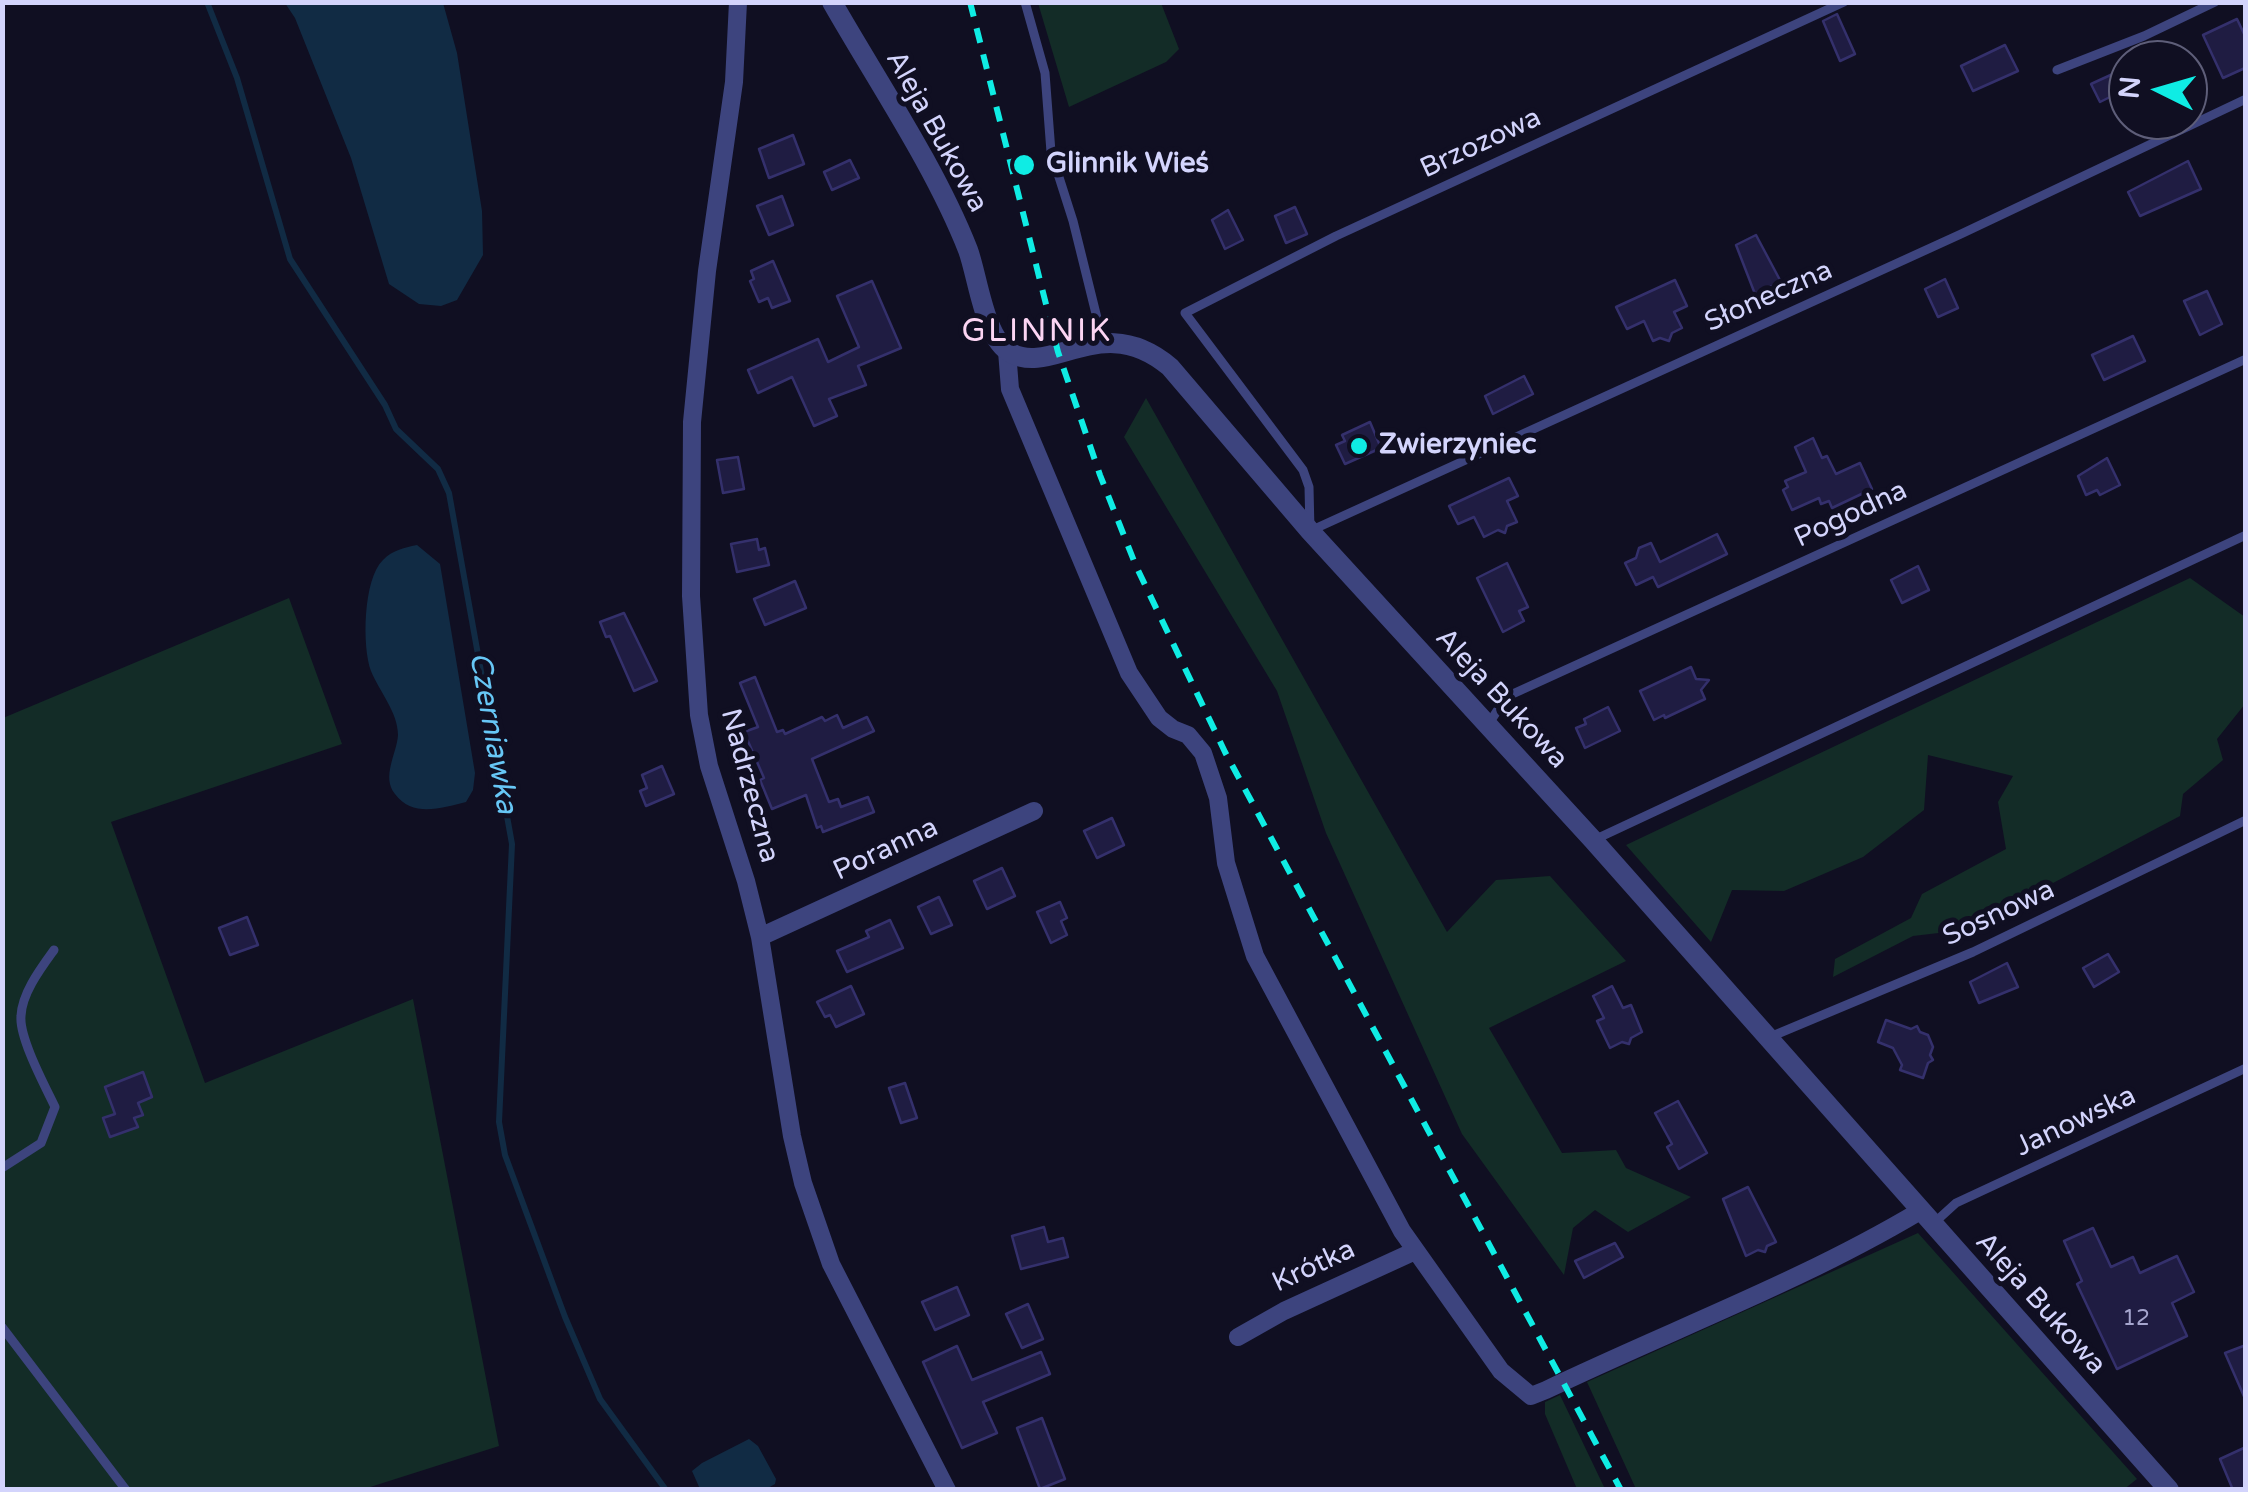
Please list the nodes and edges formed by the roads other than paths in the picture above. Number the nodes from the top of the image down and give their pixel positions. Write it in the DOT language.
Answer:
graph roads {
  1 [pos="738,2"];
  2 [pos="832,2"];
  3 [pos="1026,2"];
  4 [pos="1844,2"];
  5 [pos="2215,2"];
  6 [pos="2057,70"];
  7 [pos="2246,99"];
  8 [pos="1103,342"];
  9 [pos="1007,351"];
  10 [pos="2246,359"];
  11 [pos="1310,531"];
  12 [pos="2246,536"];
  13 [pos="1488,725"];
  14 [pos="1034,811"];
  15 [pos="2246,820"];
  16 [pos="1593,840"];
  17 [pos="760,937"];
  18 [pos="54,950"];
  19 [pos="1768,1038"];
  20 [pos="2246,1068"];
  21 [pos="2,1168"];
  22 [pos="1926,1218"];
  23 [pos="1415,1251"];
  24 [pos="2,1328"];
  25 [pos="1238,1337"];
  26 [pos="126,1490"];
  27 [pos="947,1490"];
  28 [pos="2169,1490"];
  1 -- 17 [label="street, Nadrzeczna"];
  2 -- 9 [label="street, Aleja Bukowa"];
  3 -- 8 [label="lane"];
  4 -- 11 [label="lane, Brzozowa"];
  5 -- 6 [label="lane"];
  7 -- 11 [label="lane, Słoneczna"];
  8 -- 9 [label="street, Aleja Bukowa"];
  8 -- 11 [label="street, Aleja Bukowa"];
  9 -- 23 [label="street"];
  10 -- 13 [label="lane, Pogodna"];
  11 -- 13 [label="street, Aleja Bukowa"];
  12 -- 16 [label="lane"];
  13 -- 16 [label="street, Aleja Bukowa"];
  14 -- 17 [label="street, Poranna"];
  15 -- 19 [label="lane, Sosnowa"];
  16 -- 19 [label="street, Aleja Bukowa"];
  17 -- 27 [label="street, Nadrzeczna"];
  18 -- 21 [label="lane"];
  19 -- 22 [label="street, Aleja Bukowa"];
  20 -- 22 [label="lane, Janowska"];
  22 -- 23 [label="street"];
  22 -- 28 [label="street, Aleja Bukowa"];
  23 -- 25 [label="street, Krótka"];
  24 -- 26 [label="lane"];
}
